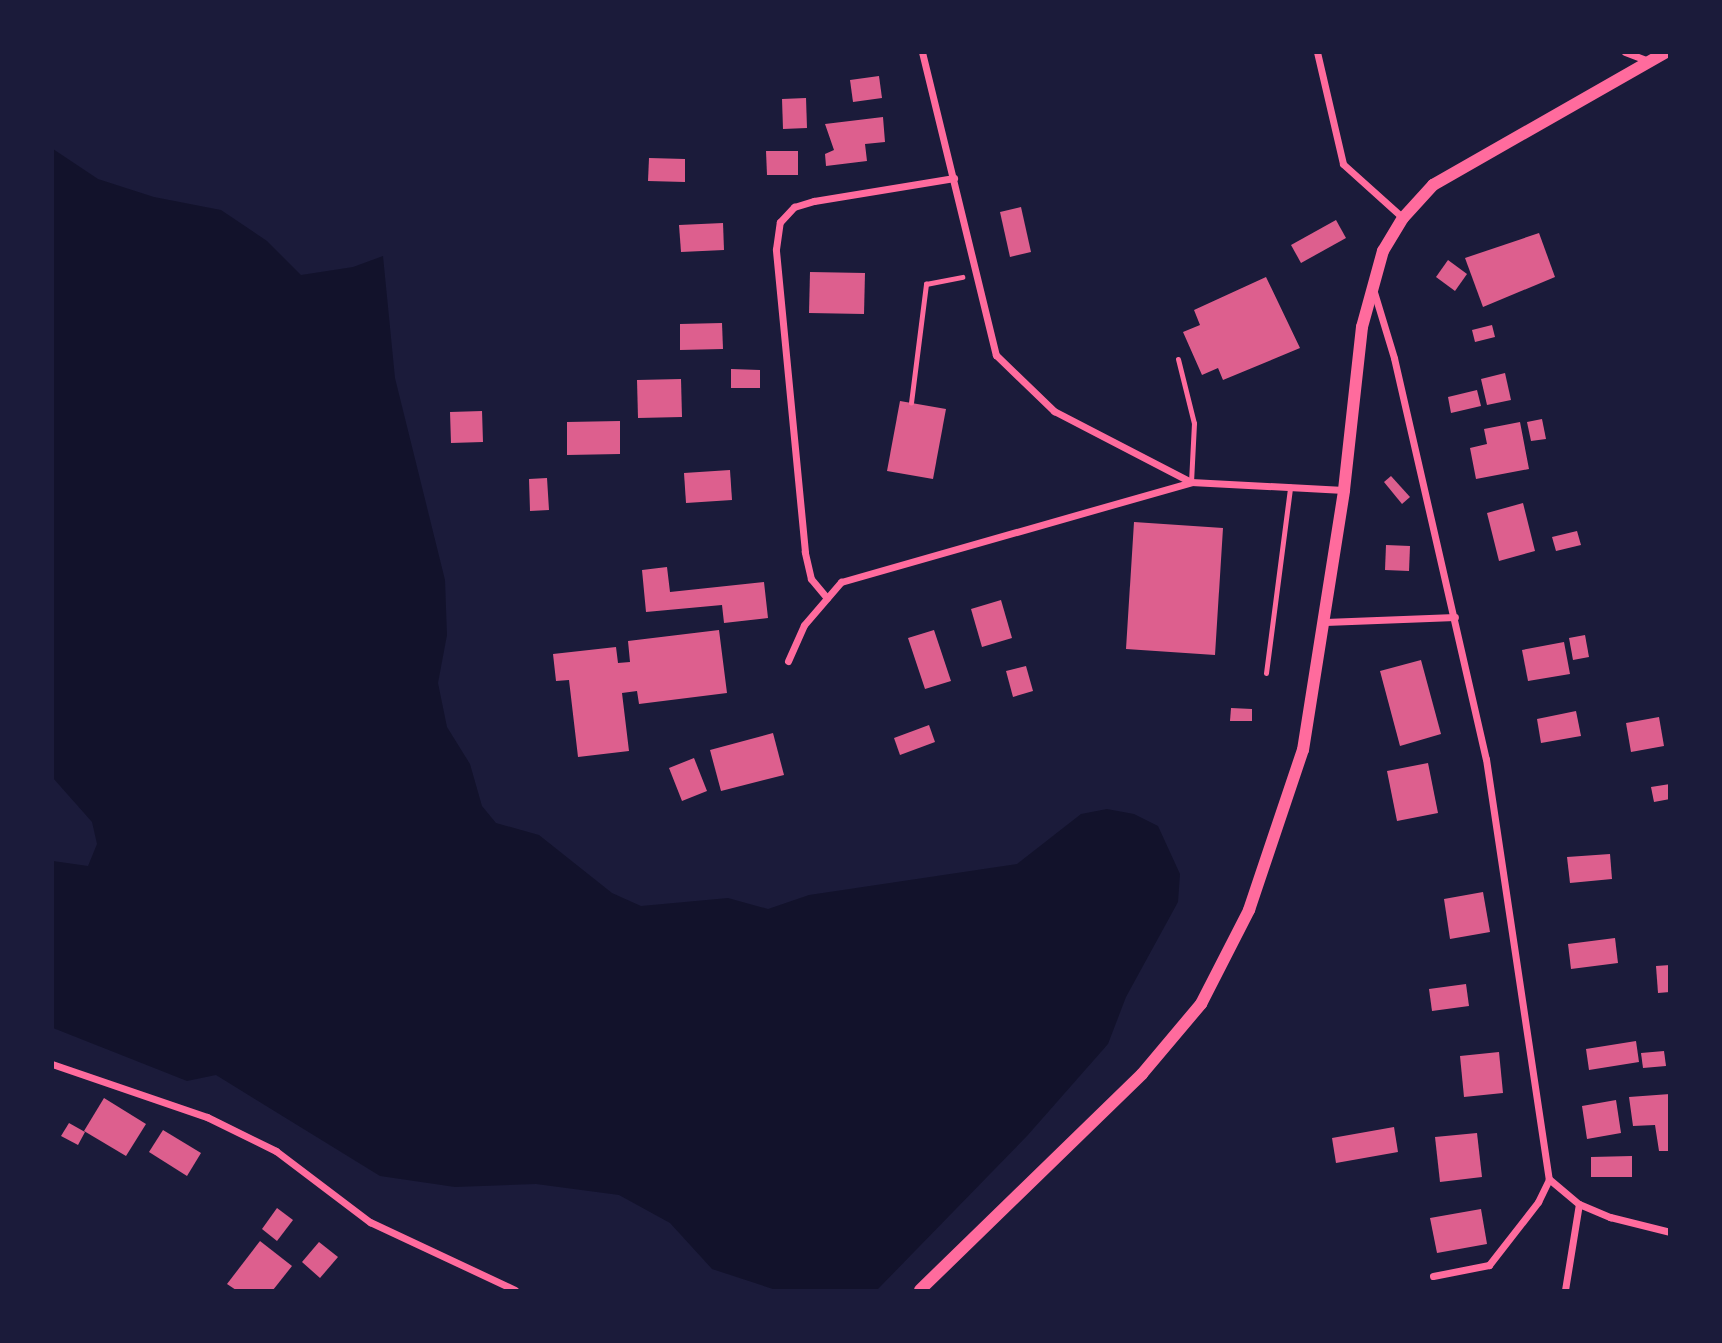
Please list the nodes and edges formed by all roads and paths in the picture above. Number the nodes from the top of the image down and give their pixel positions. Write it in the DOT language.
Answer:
graph roads {
  1 [pos="922,52"];
  2 [pos="1317,52"];
  3 [pos="1625,52"];
  4 [pos="1666,52"];
  5 [pos="1650,62"];
  6 [pos="954,178"];
  7 [pos="1403,218"];
  8 [pos="977,274"];
  9 [pos="1372,286"];
  10 [pos="1178,359"];
  11 [pos="911,403"];
  12 [pos="1191,482"];
  13 [pos="1290,487"];
  14 [pos="1344,490"];
  15 [pos="827,598"];
  16 [pos="1455,617"];
  17 [pos="1325,622"];
  18 [pos="788,661"];
  19 [pos="1266,673"];
  20 [pos="52,1064"];
  21 [pos="1549,1179"];
  22 [pos="1578,1204"];
  23 [pos="1670,1232"];
  24 [pos="1433,1276"];
  25 [pos="515,1290"];
  26 [pos="920,1290"];
  27 [pos="1565,1290"];
  1 -- 6 [label="street"];
  2 -- 7 [label="street"];
  3 -- 5 [label="street"];
  4 -- 5 [label="street"];
  5 -- 7 [label="street"];
  6 -- 8 [label="street"];
  6 -- 15 [label="street"];
  7 -- 9 [label="street"];
  8 -- 11 [label="path"];
  8 -- 12 [label="street"];
  9 -- 14 [label="street"];
  9 -- 16 [label="street"];
  10 -- 12 [label="lane"];
  12 -- 13 [label="street"];
  12 -- 15 [label="street"];
  13 -- 14 [label="street"];
  13 -- 19 [label="lane"];
  14 -- 17 [label="street"];
  15 -- 18 [label="street"];
  16 -- 17 [label="street"];
  16 -- 21 [label="street"];
  17 -- 26 [label="street"];
  20 -- 25 [label="street"];
  21 -- 22 [label="street"];
  21 -- 24 [label="street"];
  22 -- 23 [label="street"];
  22 -- 27 [label="street"];
}
